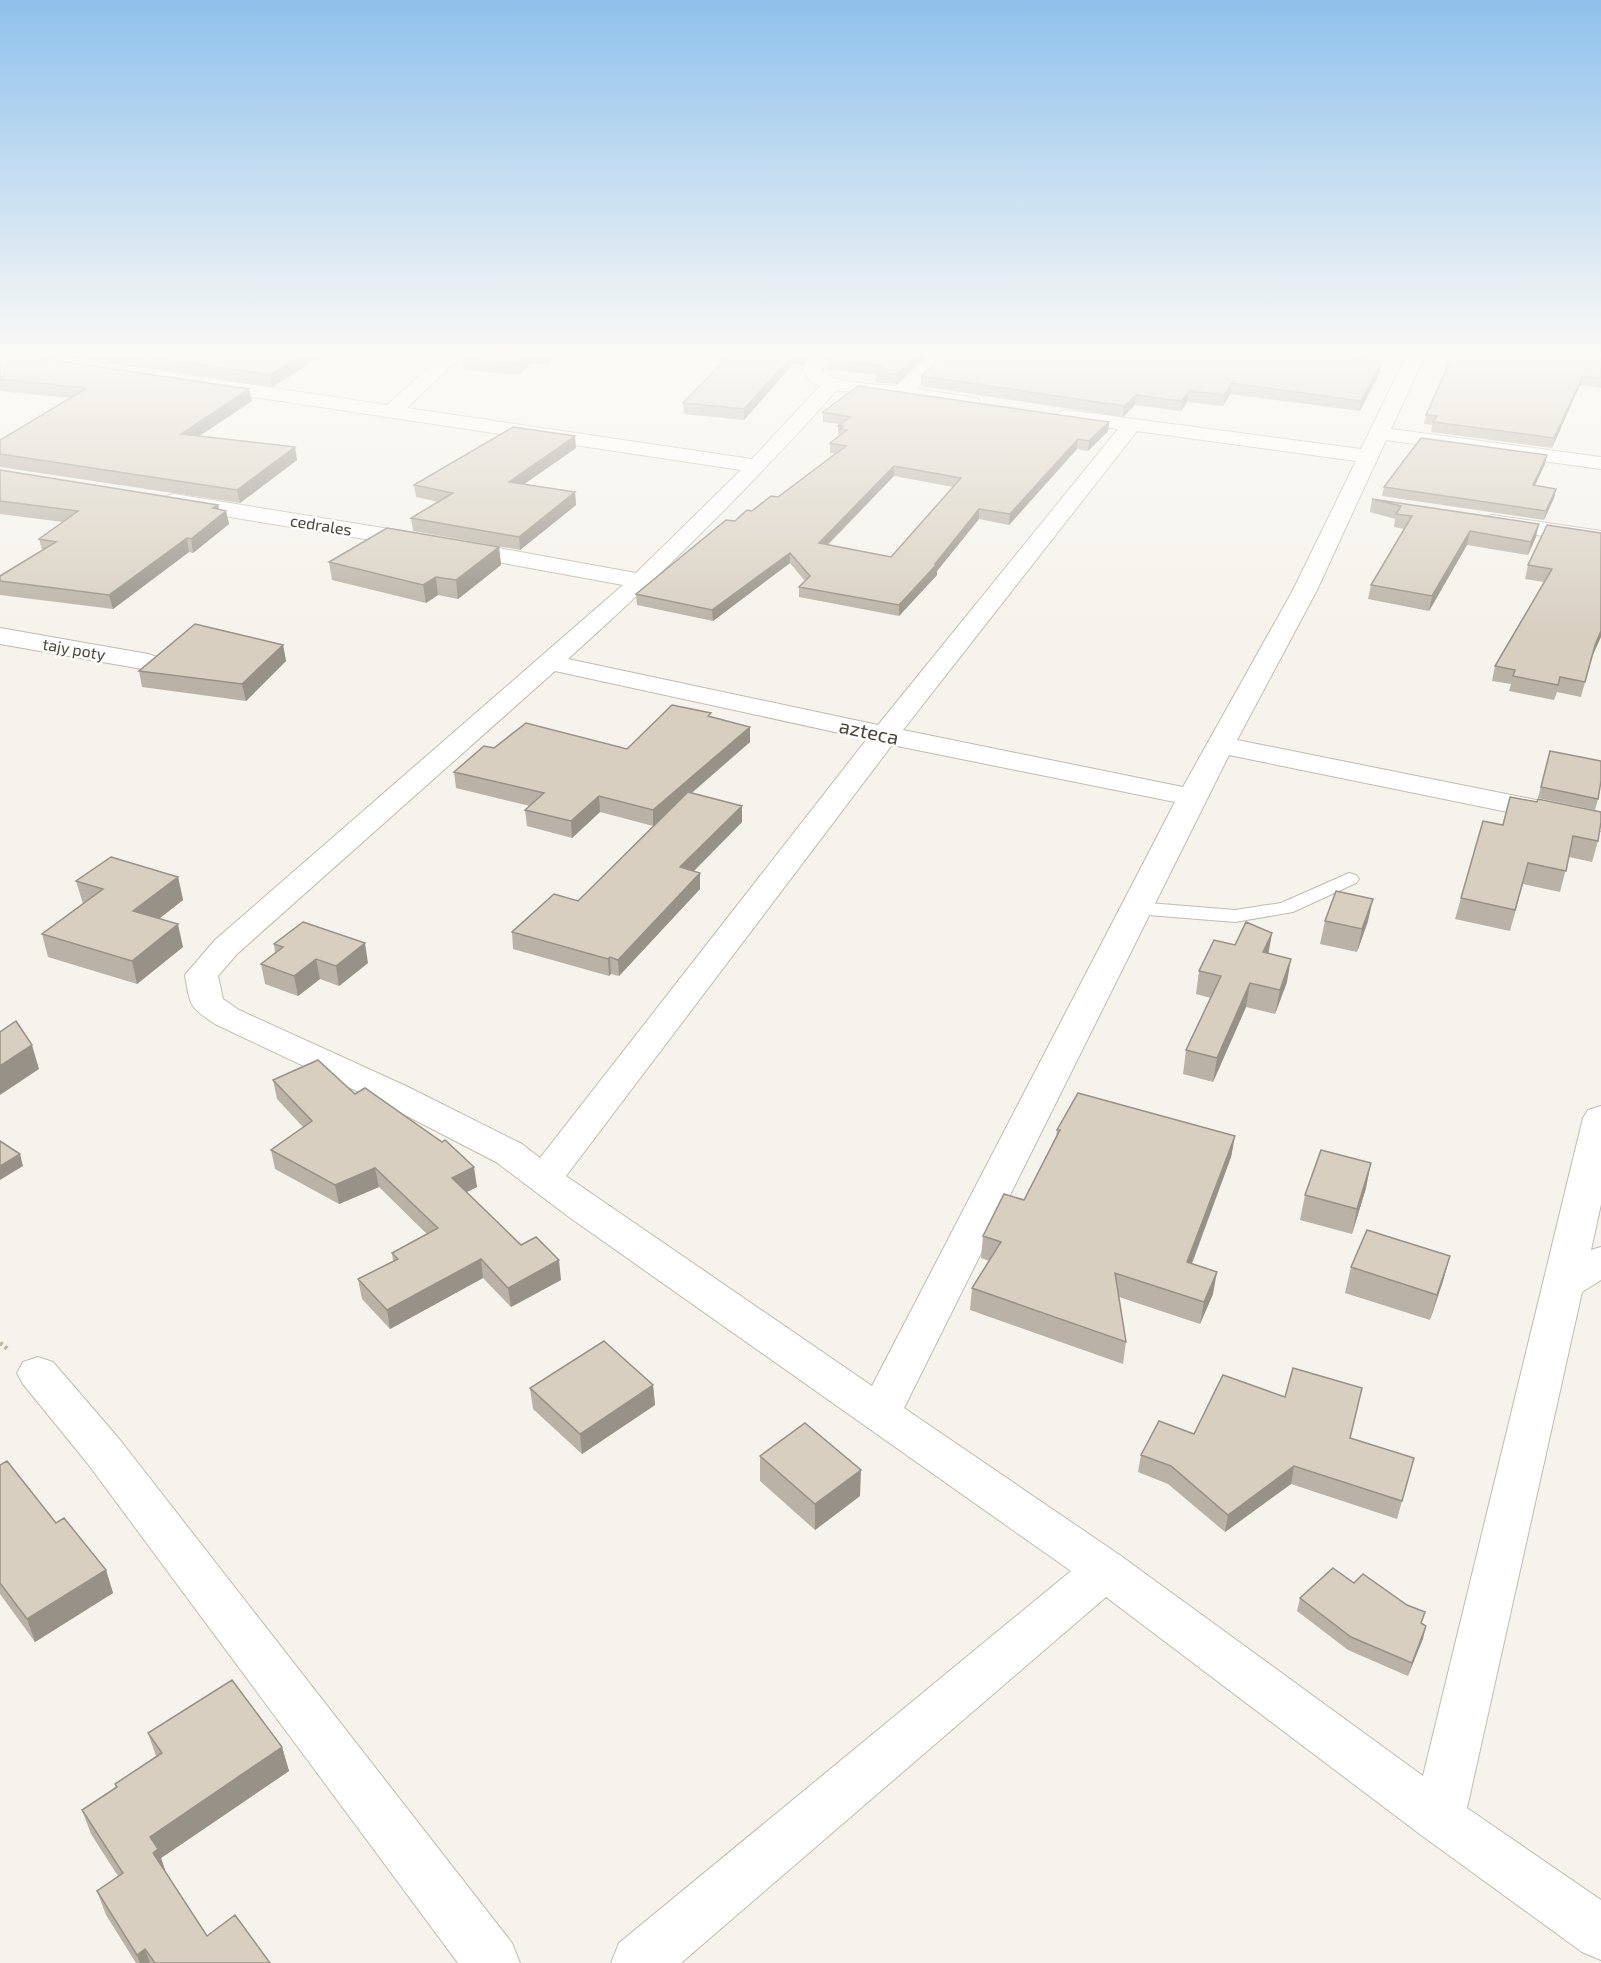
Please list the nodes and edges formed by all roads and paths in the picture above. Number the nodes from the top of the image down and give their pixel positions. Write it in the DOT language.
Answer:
graph roads {
  1 [pos="642,449"];
  2 [pos="770,449"];
  3 [pos="1113,449"];
  4 [pos="1372,449"];
  5 [pos="1419,449"];
  6 [pos="1601,463"];
  7 [pos="757,466"];
  8 [pos="147,497"];
  9 [pos="1474,519"];
  10 [pos="1601,538"];
  11 [pos="642,581"];
  12 [pos="0,636"];
  13 [pos="148,662"];
  14 [pos="548,662"];
  15 [pos="885,735"];
  16 [pos="1220,744"];
  17 [pos="1192,796"];
  18 [pos="1601,822"];
  19 [pos="1349,879"];
  20 [pos="1136,908"];
  21 [pos="1601,1118"];
  22 [pos="545,1177"];
  23 [pos="1601,1262"];
  24 [pos="1564,1286"];
  25 [pos="38,1372"];
  26 [pos="879,1414"];
  27 [pos="1105,1570"];
  28 [pos="1438,1818"];
  29 [pos="1601,1933"];
  30 [pos="492,1963"];
  31 [pos="639,1963"];
  1 -- 7 [label="street"];
  2 -- 7 [label="street"];
  3 -- 15 [label="street"];
  4 -- 16 [label="street"];
  5 -- 6 [label="street"];
  7 -- 11 [label="street"];
  8 -- 11 [label="street, cedrales"];
  9 -- 10 [label="street"];
  11 -- 14 [label="street"];
  12 -- 13 [label="street, tajy poty"];
  14 -- 15 [label="street, azteca"];
  14 -- 22 [label="street"];
  15 -- 17 [label="street, azteca"];
  15 -- 22 [label="street"];
  16 -- 17 [label="street"];
  16 -- 18 [label="street"];
  17 -- 20 [label="street"];
  19 -- 20 [label="lane"];
  20 -- 26 [label="street"];
  21 -- 24 [label="street"];
  22 -- 26 [label="street"];
  23 -- 24 [label="street"];
  24 -- 28 [label="street"];
  25 -- 30 [label="street"];
  26 -- 27 [label="street"];
  27 -- 28 [label="street"];
  27 -- 31 [label="street"];
  28 -- 29 [label="street"];
}
